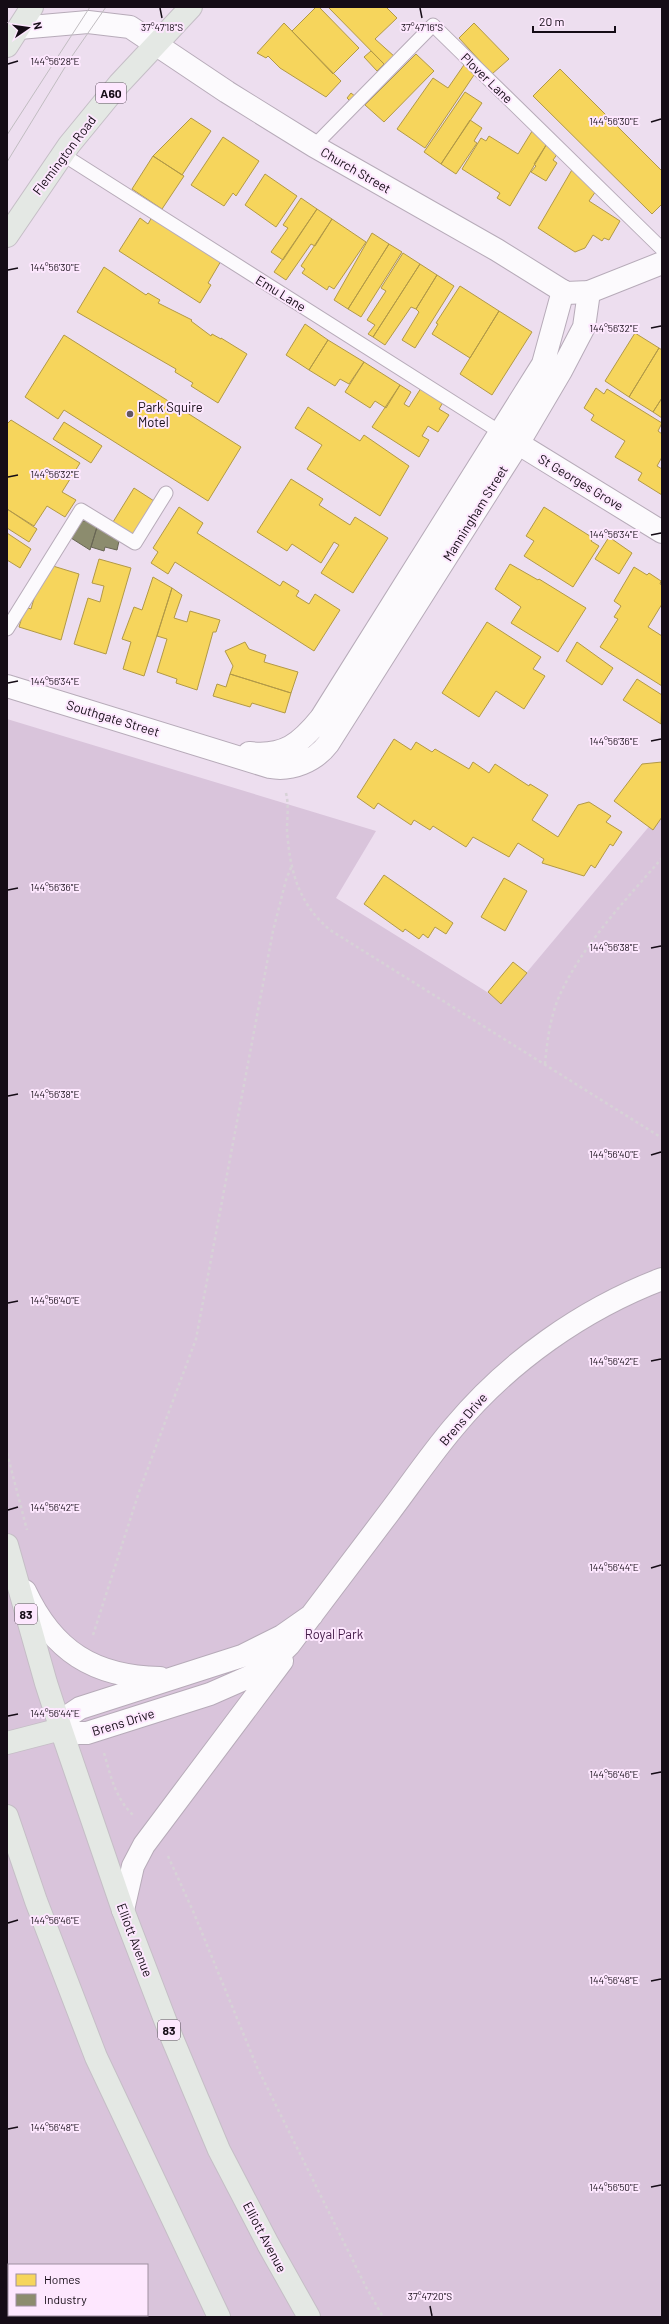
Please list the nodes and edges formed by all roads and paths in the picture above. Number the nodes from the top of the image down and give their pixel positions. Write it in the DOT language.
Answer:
graph roads {
  1 [pos="32,7"];
  2 [pos="119,7"];
  3 [pos="191,7"];
  4 [pos="130,27"];
  5 [pos="19,28"];
  6 [pos="157,44"];
  7 [pos="7,46"];
  8 [pos="314,146"];
  9 [pos="62,154"];
  10 [pos="7,236"];
  11 [pos="662,249"];
  12 [pos="662,263"];
  13 [pos="562,291"];
  14 [pos="589,292"];
  15 [pos="500,432"];
  16 [pos="518,444"];
  17 [pos="166,492"];
  18 [pos="662,532"];
  19 [pos="7,629"];
  20 [pos="7,686"];
  21 [pos="278,760"];
  22 [pos="662,858"];
  23 [pos="292,865"];
  24 [pos="545,1064"];
  25 [pos="662,1138"];
  26 [pos="662,1279"];
  27 [pos="7,1453"];
  28 [pos="28,1534"];
  29 [pos="7,1541"];
  30 [pos="7,1545"];
  31 [pos="308,1620"];
  32 [pos="92,1657"];
  33 [pos="179,1677"];
  34 [pos="61,1729"];
  35 [pos="97,1730"];
  36 [pos="7,1743"];
  37 [pos="7,1816"];
  38 [pos="153,1834"];
  39 [pos="123,1910"];
  40 [pos="219,2317"];
  41 [pos="309,2317"];
  42 [pos="383,2317"];
  1 -- 5 [label="highway"];
  2 -- 4 [label="street"];
  3 -- 6 [label="highway, Flemington Road / A60"];
  4 -- 5 [label="street"];
  4 -- 6 [label="street, Church Street"];
  5 -- 7 [label="highway"];
  6 -- 8 [label="street, Church Street"];
  6 -- 9 [label="highway, Flemington Road / A60"];
  8 -- 11 [label="lane, Plover Lane"];
  8 -- 13 [label="street, Church Street"];
  9 -- 10 [label="highway, Flemington Road / A60"];
  9 -- 15 [label="lane, Emu Lane"];
  12 -- 14 [label="street"];
  13 -- 14 [label="street, Church Street"];
  13 -- 15 [label="street, Manningham Street"];
  14 -- 16 [label="street, Manningham Street"];
  15 -- 16 [label="street, St Georges Grove"];
  15 -- 21 [label="street, Manningham Street"];
  16 -- 18 [label="street, St Georges Grove"];
  16 -- 21 [label="street, Manningham Street"];
  17 -- 19 [label="lane"];
  20 -- 21 [label="street, Southgate Street"];
  21 -- 23 [label="path"];
  22 -- 24 [label="path"];
  23 -- 24 [label="path"];
  23 -- 32 [label="path"];
  24 -- 25 [label="path"];
  26 -- 31 [label="street, Brens Drive"];
  27 -- 28 [label="path"];
  29 -- 32 [label="street"];
  30 -- 34 [label="highway, Elliott Avenue / 83"];
  31 -- 33 [label="street, Brens Drive"];
  31 -- 35 [label="street, Brens Drive"];
  31 -- 38 [label="street"];
  32 -- 33 [label="street"];
  33 -- 34 [label="street, Brens Drive"];
  34 -- 35 [label="street, Brens Drive"];
  34 -- 36 [label="highway"];
  34 -- 39 [label="highway, Elliott Avenue / 83"];
  35 -- 38 [label="path"];
  37 -- 40 [label="highway"];
  38 -- 39 [label="street"];
  38 -- 42 [label="path"];
  39 -- 41 [label="highway, Elliott Avenue / 83"];
}
